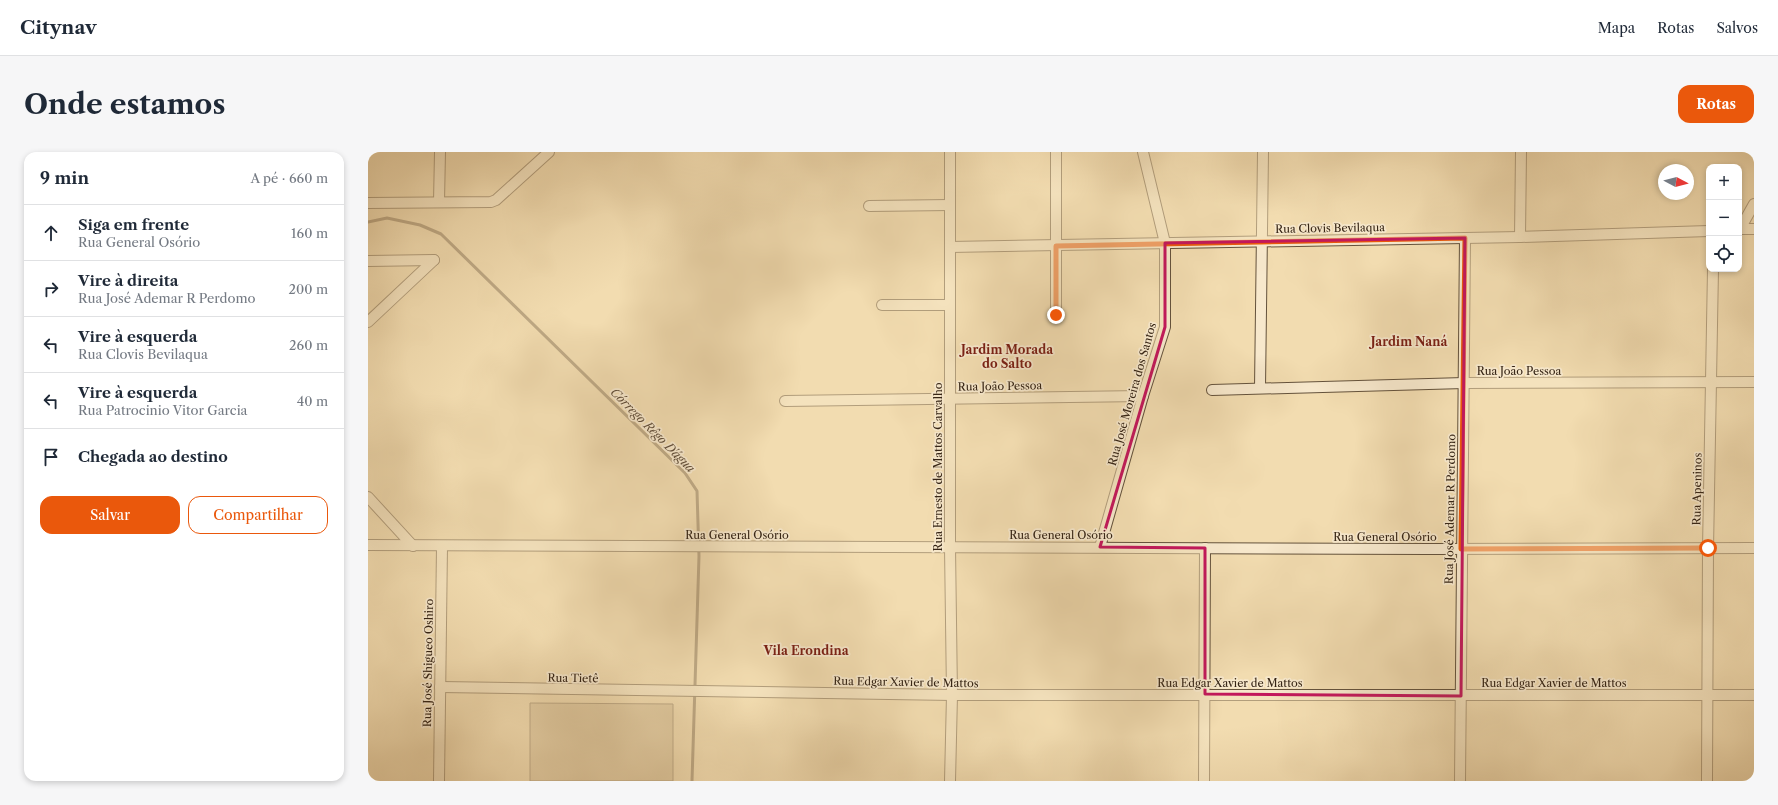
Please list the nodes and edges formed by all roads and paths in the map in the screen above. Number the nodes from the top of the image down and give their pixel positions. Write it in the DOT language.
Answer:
graph roads {
  1 [pos="440,152"];
  2 [pos="549,152"];
  3 [pos="950,152"];
  4 [pos="1056,152"];
  5 [pos="1143,152"];
  6 [pos="1262,152"];
  7 [pos="1521,152"];
  8 [pos="368,202"];
  9 [pos="439,202"];
  10 [pos="1754,204"];
  11 [pos="950,205"];
  12 [pos="869,206"];
  13 [pos="1742,224"];
  14 [pos="1742,229"];
  15 [pos="1754,229"];
  16 [pos="1706,231"];
  17 [pos="1520,237"];
  18 [pos="1465,238"];
  19 [pos="1261,242"];
  20 [pos="1165,243"];
  21 [pos="1056,246"];
  22 [pos="950,247"];
  23 [pos="368,261"];
  24 [pos="1713,272"];
  25 [pos="882,305"];
  26 [pos="950,305"];
  27 [pos="1056,315"];
  28 [pos="368,322"];
  29 [pos="1711,382"];
  30 [pos="1754,382"];
  31 [pos="1464,383"];
  32 [pos="1260,388"];
  33 [pos="1212,390"];
  34 [pos="1143,396"];
  35 [pos="950,398"];
  36 [pos="785,401"];
  37 [pos="368,497"];
  38 [pos="368,546"];
  39 [pos="413,546"];
  40 [pos="442,546"];
  41 [pos="950,547"];
  42 [pos="1100,547"];
  43 [pos="1205,548"];
  44 [pos="1708,548"];
  45 [pos="1754,548"];
  46 [pos="1461,549"];
  47 [pos="440,688"];
  48 [pos="705,692"];
  49 [pos="1206,694"];
  50 [pos="1708,694"];
  51 [pos="952,695"];
  52 [pos="1754,695"];
  53 [pos="1460,696"];
  54 [pos="439,781"];
  55 [pos="950,781"];
  56 [pos="1204,781"];
  57 [pos="1460,781"];
  58 [pos="1707,781"];
  1 -- 9 [label="street"];
  2 -- 9 [label="street"];
  3 -- 11 [label="street, Rua Ernesto de Mattos Carvalho"];
  4 -- 21 [label="street"];
  5 -- 20 [label="street, Rua José Moreira dos Santos"];
  6 -- 19 [label="street"];
  7 -- 17 [label="street"];
  8 -- 9 [label="street"];
  10 -- 13 [label="street"];
  11 -- 12 [label="street"];
  11 -- 22 [label="street, Rua Ernesto de Mattos Carvalho"];
  14 -- 15 [label="street"];
  16 -- 17 [label="street, Rua Clovis Bevilaqua"];
  17 -- 18 [label="street, Rua Clovis Bevilaqua"];
  18 -- 19 [label="street, Rua Clovis Bevilaqua"];
  18 -- 31 [label="street, Rua José Ademar R Perdomo"];
  19 -- 20 [label="street, Rua Clovis Bevilaqua"];
  19 -- 32 [label="street"];
  20 -- 21 [label="street, Rua Clovis Bevilaqua"];
  20 -- 34 [label="street, Rua José Moreira dos Santos"];
  21 -- 22 [label="street, Rua Clovis Bevilaqua"];
  21 -- 27 [label="street"];
  22 -- 26 [label="street, Rua Ernesto de Mattos Carvalho"];
  23 -- 28 [label="street"];
  24 -- 29 [label="street, Rua Apeninos"];
  25 -- 26 [label="street"];
  26 -- 35 [label="street, Rua Ernesto de Mattos Carvalho"];
  29 -- 30 [label="street, Rua João Pessoa"];
  29 -- 31 [label="street, Rua João Pessoa"];
  29 -- 44 [label="street, Rua Apeninos"];
  31 -- 32 [label="street, Rua João Pessoa"];
  31 -- 46 [label="street, Rua José Ademar R Perdomo"];
  32 -- 33 [label="street, Rua João Pessoa"];
  34 -- 35 [label="street, Rua João Pessoa"];
  34 -- 42 [label="street, Rua José Moreira dos Santos"];
  35 -- 36 [label="street, Rua João Pessoa"];
  35 -- 41 [label="street, Rua Ernesto de Mattos Carvalho"];
  37 -- 39 [label="street"];
  38 -- 39 [label="street, Rua General Osório"];
  39 -- 40 [label="street, Rua General Osório"];
  40 -- 41 [label="street, Rua General Osório"];
  40 -- 47 [label="street, Rua José Shigueo Oshiro"];
  41 -- 42 [label="street, Rua General Osório"];
  41 -- 51 [label="street, Rua Ernesto de Mattos Carvalho"];
  42 -- 43 [label="street, Rua General Osório"];
  43 -- 46 [label="street, Rua General Osório"];
  43 -- 49 [label="street"];
  44 -- 45 [label="street, Rua General Osório"];
  44 -- 46 [label="street, Rua General Osório"];
  44 -- 50 [label="street, Rua Apeninos"];
  46 -- 53 [label="street, Rua José Ademar R Perdomo"];
  47 -- 48 [label="street, Rua Tietê"];
  47 -- 54 [label="street, Rua José Shigueo Oshiro"];
  48 -- 51 [label="street, Rua Edgar Xavier de Mattos"];
  49 -- 51 [label="street, Rua Edgar Xavier de Mattos"];
  49 -- 53 [label="street, Rua Edgar Xavier de Mattos"];
  49 -- 56 [label="street"];
  50 -- 52 [label="street, Rua Edgar Xavier de Mattos"];
  50 -- 53 [label="street, Rua Edgar Xavier de Mattos"];
  50 -- 58 [label="street, Rua Apeninos"];
  51 -- 55 [label="street, Rua Ernesto de Mattos Carvalho"];
  53 -- 57 [label="street, Rua José Ademar R Perdomo"];
}
